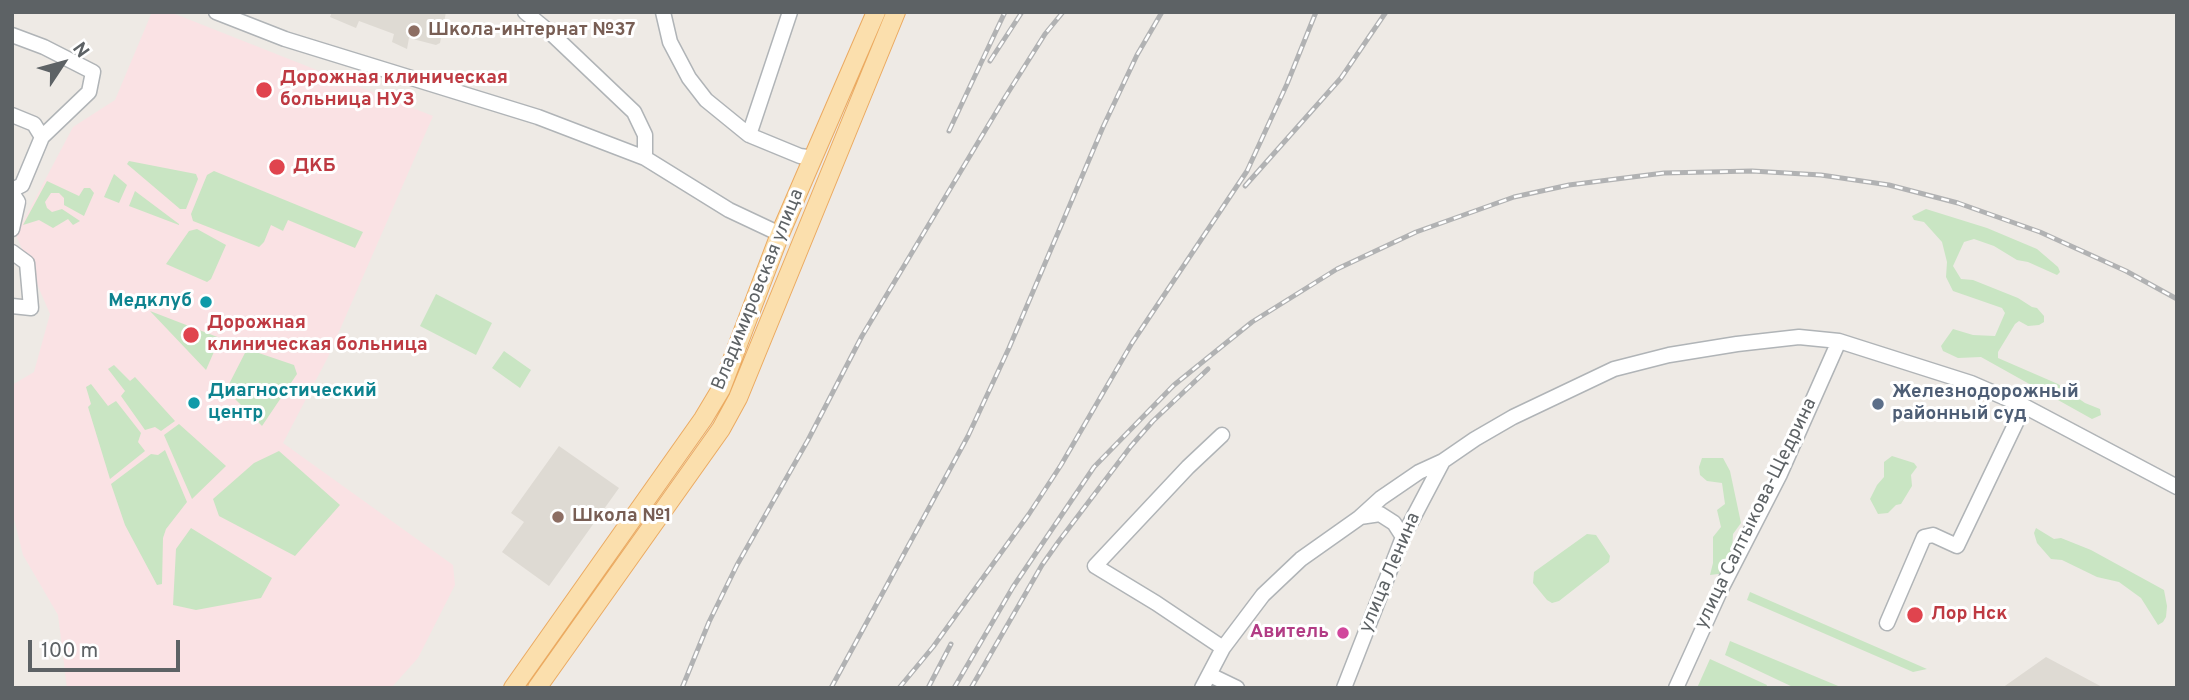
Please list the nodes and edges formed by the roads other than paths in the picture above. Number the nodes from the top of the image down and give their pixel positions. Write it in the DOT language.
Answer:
graph roads {
  1 [pos="216,12"];
  2 [pos="525,12"];
  3 [pos="663,12"];
  4 [pos="790,12"];
  5 [pos="876,12"];
  6 [pos="896,12"];
  7 [pos="12,35"];
  8 [pos="12,115"];
  9 [pos="748,135"];
  10 [pos="42,137"];
  11 [pos="646,158"];
  12 [pos="814,158"];
  13 [pos="12,191"];
  14 [pos="12,229"];
  15 [pos="780,234"];
  16 [pos="12,252"];
  17 [pos="12,306"];
  18 [pos="1839,341"];
  19 [pos="2024,407"];
  20 [pos="1223,435"];
  21 [pos="1443,461"];
  22 [pos="2177,487"];
  23 [pos="1359,518"];
  24 [pos="1403,537"];
  25 [pos="1887,623"];
  26 [pos="1223,648"];
  27 [pos="1206,682"];
  28 [pos="513,688"];
  29 [pos="537,688"];
  30 [pos="1237,688"];
  31 [pos="1345,688"];
  32 [pos="1675,688"];
  1 -- 11 [label="street"];
  2 -- 11 [label="street"];
  3 -- 9 [label="street"];
  4 -- 9 [label="street"];
  5 -- 12 [label="main road, Владимировская улица"];
  6 -- 29 [label="main road, Владимировская улица"];
  7 -- 10 [label="street"];
  8 -- 10 [label="street"];
  9 -- 12 [label="street"];
  10 -- 13 [label="street"];
  11 -- 15 [label="street"];
  12 -- 15 [label="main road, Владимировская улица"];
  13 -- 14 [label="street"];
  15 -- 28 [label="main road, Владимировская улица"];
  16 -- 17 [label="street"];
  18 -- 19 [label="street"];
  18 -- 21 [label="street"];
  18 -- 32 [label="street, улица Салтыкова-Щедрина"];
  19 -- 22 [label="street"];
  19 -- 25 [label="street"];
  20 -- 26 [label="street"];
  21 -- 23 [label="street"];
  21 -- 24 [label="street, улица Ленина"];
  23 -- 24 [label="street"];
  23 -- 26 [label="street"];
  24 -- 31 [label="street, улица Ленина"];
  26 -- 27 [label="street"];
  27 -- 30 [label="street"];
}
